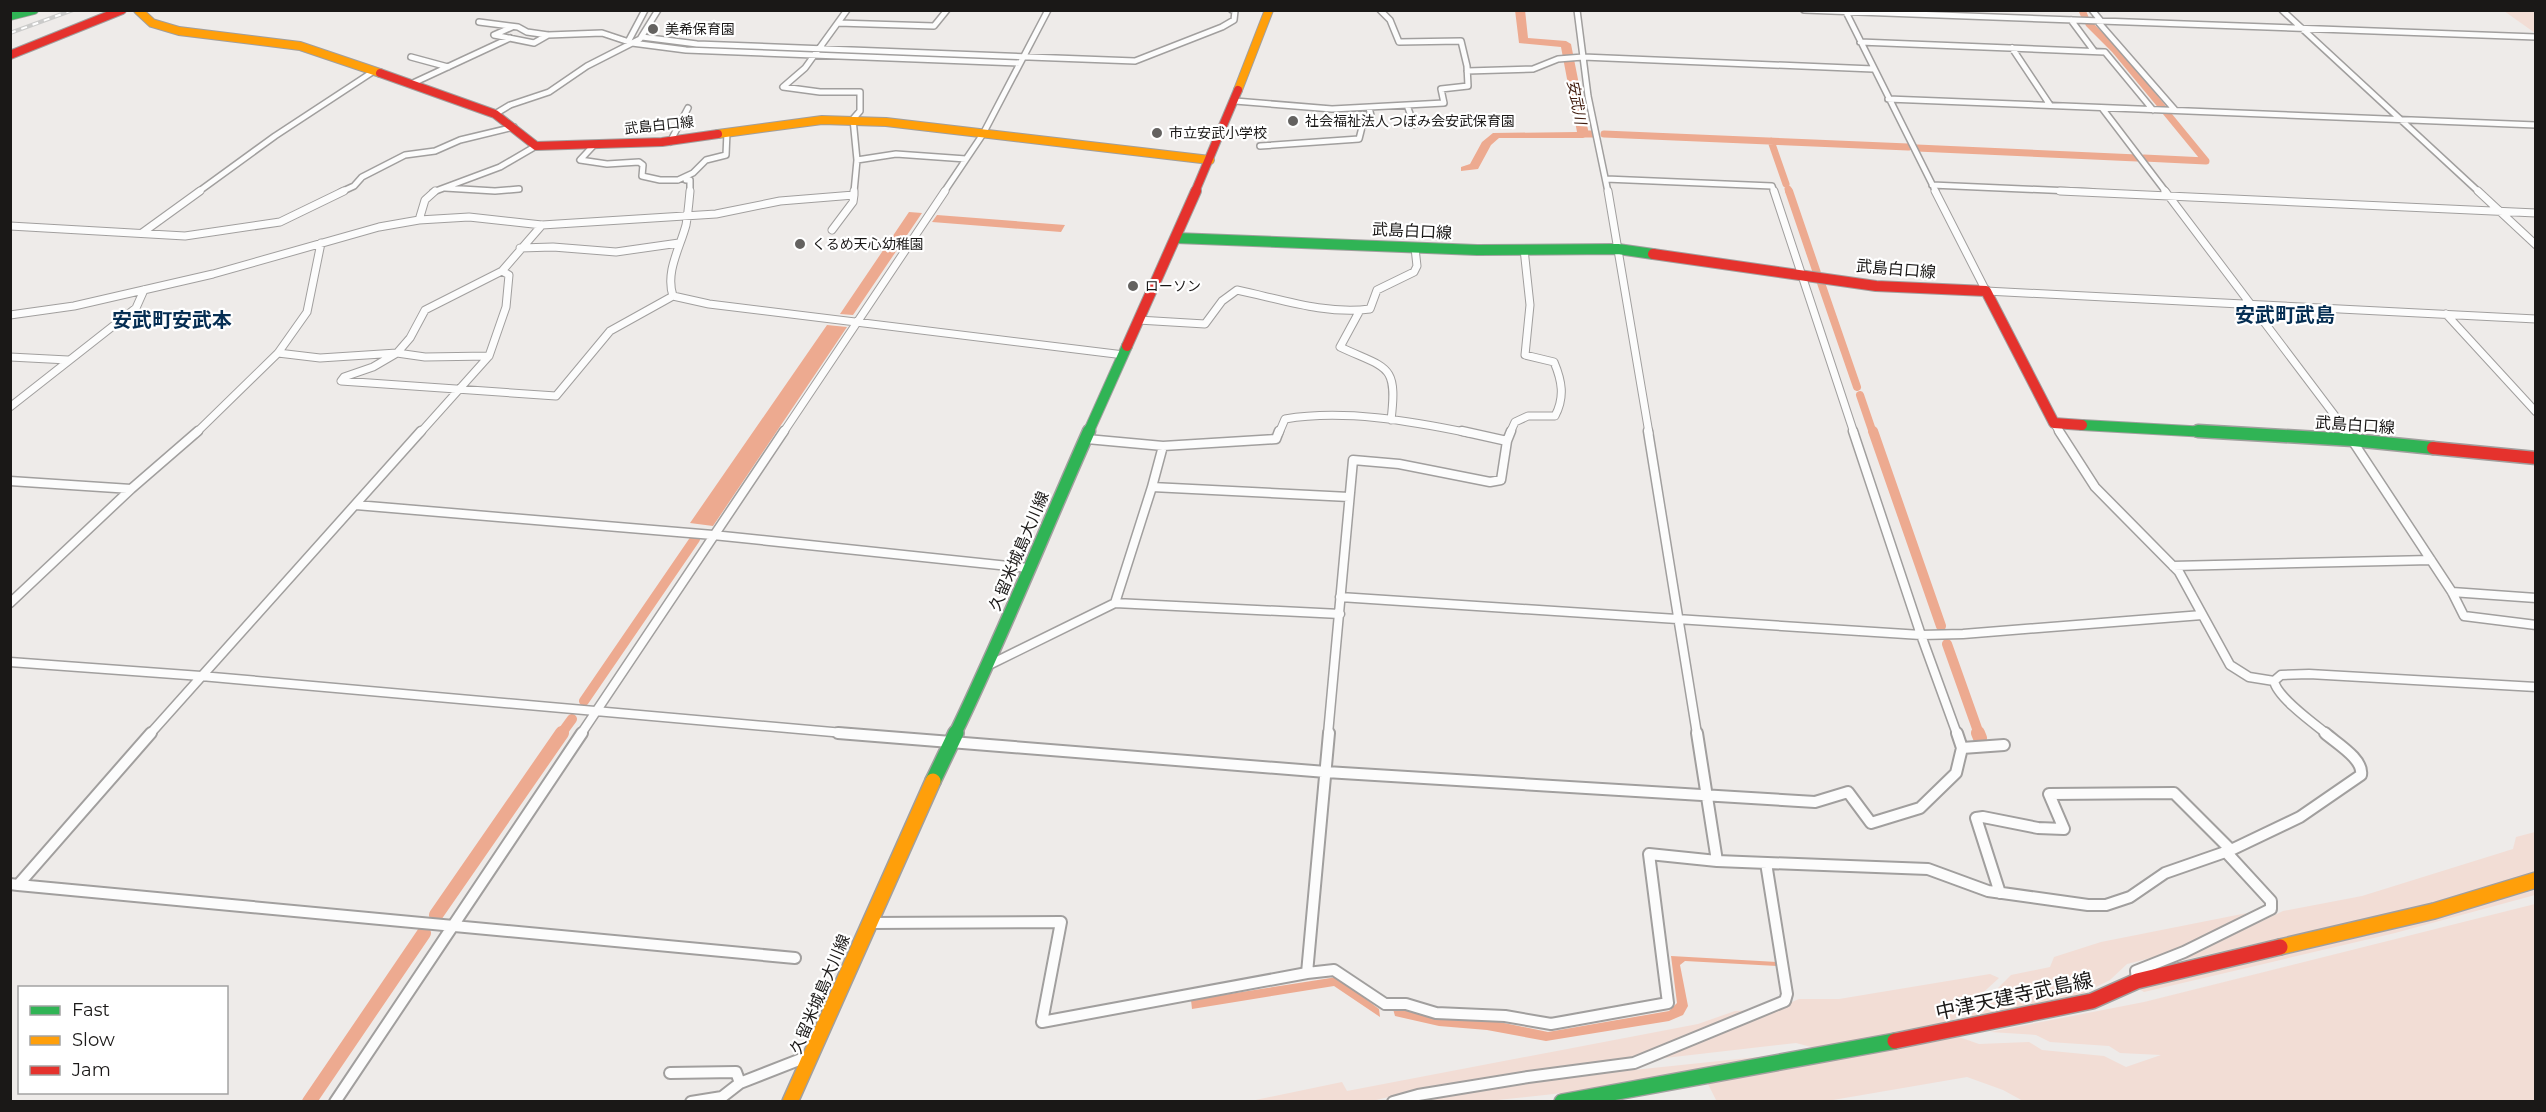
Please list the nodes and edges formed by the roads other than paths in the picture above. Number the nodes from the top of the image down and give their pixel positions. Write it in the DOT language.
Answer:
graph roads {
  1 [pos="34,10"];
  2 [pos="122,10"];
  3 [pos="138,10"];
  4 [pos="645,10"];
  5 [pos="658,10"];
  6 [pos="847,10"];
  7 [pos="946,10"];
  8 [pos="1048,10"];
  9 [pos="1232,10"];
  10 [pos="1269,10"];
  11 [pos="1380,10"];
  12 [pos="1577,10"];
  13 [pos="1804,10"];
  14 [pos="2073,10"];
  15 [pos="2092,10"];
  16 [pos="2282,10"];
  17 [pos="1846,11"];
  18 [pos="10,16"];
  19 [pos="2075,20"];
  20 [pos="2101,21"];
  21 [pos="479,22"];
  22 [pos="838,23"];
  23 [pos="513,26"];
  24 [pos="2303,28"];
  25 [pos="527,32"];
  26 [pos="548,35"];
  27 [pos="642,37"];
  28 [pos="2535,37"];
  29 [pos="511,39"];
  30 [pos="631,42"];
  31 [pos="1860,42"];
  32 [pos="2012,48"];
  33 [pos="818,49"];
  34 [pos="2094,51"];
  35 [pos="813,54"];
  36 [pos="10,55"];
  37 [pos="411,57"];
  38 [pos="1581,58"];
  39 [pos="1021,60"];
  40 [pos="448,67"];
  41 [pos="1873,69"];
  42 [pos="374,71"];
  43 [pos="1467,71"];
  44 [pos="411,84"];
  45 [pos="1888,99"];
  46 [pos="1235,101"];
  47 [pos="1407,105"];
  48 [pos="2050,105"];
  49 [pos="688,108"];
  50 [pos="1368,108"];
  51 [pos="2102,108"];
  52 [pos="2153,110"];
  53 [pos="2175,110"];
  54 [pos="495,114"];
  55 [pos="853,119"];
  56 [pos="2399,119"];
  57 [pos="1414,125"];
  58 [pos="2535,125"];
  59 [pos="514,127"];
  60 [pos="727,132"];
  61 [pos="983,134"];
  62 [pos="670,141"];
  63 [pos="536,146"];
  64 [pos="594,146"];
  65 [pos="1260,146"];
  66 [pos="966,159"];
  67 [pos="857,160"];
  68 [pos="1210,160"];
  69 [pos="1606,178"];
  70 [pos="686,180"];
  71 [pos="1932,185"];
  72 [pos="442,188"];
  73 [pos="519,189"];
  74 [pos="854,195"];
  75 [pos="2169,196"];
  76 [pos="2499,212"];
  77 [pos="2535,213"];
  78 [pos="686,216"];
  79 [pos="419,220"];
  80 [pos="542,225"];
  81 [pos="10,226"];
  82 [pos="832,230"];
  83 [pos="142,233"];
  84 [pos="1176,238"];
  85 [pos="321,243"];
  86 [pos="678,243"];
  87 [pos="2535,245"];
  88 [pos="520,248"];
  89 [pos="1415,248"];
  90 [pos="1524,249"];
  91 [pos="1618,249"];
  92 [pos="502,271"];
  93 [pos="1801,274"];
  94 [pos="144,290"];
  95 [pos="1986,291"];
  96 [pos="673,296"];
  97 [pos="2251,305"];
  98 [pos="1359,312"];
  99 [pos="2446,314"];
  100 [pos="10,315"];
  101 [pos="2535,319"];
  102 [pos="1138,320"];
  103 [pos="856,323"];
  104 [pos="278,353"];
  105 [pos="397,353"];
  106 [pos="1124,355"];
  107 [pos="489,356"];
  108 [pos="10,357"];
  109 [pos="68,360"];
  110 [pos="461,389"];
  111 [pos="10,407"];
  112 [pos="2535,412"];
  113 [pos="1391,420"];
  114 [pos="2054,423"];
  115 [pos="1087,439"];
  116 [pos="2353,440"];
  117 [pos="1508,441"];
  118 [pos="1163,447"];
  119 [pos="2535,458"];
  120 [pos="10,481"];
  121 [pos="1152,487"];
  122 [pos="131,489"];
  123 [pos="1349,497"];
  124 [pos="356,505"];
  125 [pos="713,535"];
  126 [pos="2431,560"];
  127 [pos="2173,566"];
  128 [pos="1028,568"];
  129 [pos="2452,592"];
  130 [pos="1340,597"];
  131 [pos="2535,598"];
  132 [pos="10,603"];
  133 [pos="1115,603"];
  134 [pos="1340,614"];
  135 [pos="2202,615"];
  136 [pos="1679,621"];
  137 [pos="2535,625"];
  138 [pos="1921,635"];
  139 [pos="10,662"];
  140 [pos="988,665"];
  141 [pos="201,676"];
  142 [pos="2274,681"];
  143 [pos="2535,687"];
  144 [pos="595,711"];
  145 [pos="950,743"];
  146 [pos="2004,745"];
  147 [pos="1962,748"];
  148 [pos="1326,772"];
  149 [pos="1706,796"];
  150 [pos="2229,851"];
  151 [pos="1717,861"];
  152 [pos="1766,863"];
  153 [pos="2535,880"];
  154 [pos="14,884"];
  155 [pos="2000,892"];
  156 [pos="869,922"];
  157 [pos="451,927"];
  158 [pos="795,958"];
  159 [pos="1307,973"];
  160 [pos="2137,981"];
  161 [pos="812,1055"];
  162 [pos="670,1073"];
  163 [pos="740,1083"];
  164 [pos="335,1101"];
  165 [pos="691,1101"];
  166 [pos="790,1101"];
  167 [pos="1393,1101"];
  168 [pos="1562,1101"];
  1 -- 18 [label="main road"];
  2 -- 36 [label="main road"];
  3 -- 42 [label="main road"];
  4 -- 30 [label="street"];
  5 -- 27 [label="street"];
  6 -- 22 [label="street"];
  7 -- 22 [label="street"];
  8 -- 39 [label="street"];
  9 -- 39 [label="street"];
  10 -- 46 [label="main road, 久留米城島大川線"];
  11 -- 43 [label="street"];
  12 -- 38 [label="street"];
  13 -- 17 [label="street"];
  14 -- 19 [label="street"];
  15 -- 20 [label="street"];
  16 -- 24 [label="street"];
  17 -- 19 [label="street"];
  17 -- 31 [label="street"];
  19 -- 20 [label="street"];
  19 -- 34 [label="street"];
  20 -- 24 [label="street"];
  20 -- 53 [label="street"];
  21 -- 23 [label="street"];
  22 -- 33 [label="street"];
  23 -- 25 [label="street"];
  23 -- 29 [label="street"];
  24 -- 28 [label="street"];
  24 -- 56 [label="street"];
  25 -- 26 [label="street"];
  25 -- 29 [label="street"];
  26 -- 29 [label="street"];
  26 -- 30 [label="street"];
  27 -- 30 [label="street"];
  27 -- 33 [label="street"];
  29 -- 40 [label="street"];
  30 -- 35 [label="street"];
  30 -- 54 [label="street"];
  31 -- 32 [label="street"];
  31 -- 41 [label="street"];
  32 -- 34 [label="street"];
  32 -- 48 [label="street"];
  33 -- 35 [label="street"];
  33 -- 39 [label="street"];
  34 -- 52 [label="street"];
  35 -- 39 [label="street"];
  35 -- 55 [label="street"];
  37 -- 40 [label="street"];
  38 -- 41 [label="street"];
  38 -- 43 [label="street"];
  38 -- 69 [label="street"];
  39 -- 61 [label="street"];
  40 -- 44 [label="street"];
  41 -- 45 [label="street"];
  42 -- 44 [label="main road"];
  42 -- 83 [label="street"];
  43 -- 47 [label="street"];
  44 -- 54 [label="main road"];
  45 -- 48 [label="street"];
  45 -- 71 [label="street"];
  46 -- 50 [label="street"];
  46 -- 68 [label="main road, 久留米城島大川線"];
  47 -- 50 [label="street"];
  47 -- 57 [label="street"];
  48 -- 51 [label="street"];
  49 -- 62 [label="street"];
  50 -- 65 [label="street"];
  51 -- 52 [label="street"];
  51 -- 75 [label="street"];
  52 -- 53 [label="street"];
  53 -- 56 [label="street"];
  54 -- 59 [label="main road"];
  55 -- 60 [label="main road, 武島白口線"];
  55 -- 61 [label="main road, 武島白口線"];
  55 -- 67 [label="street"];
  56 -- 58 [label="street"];
  56 -- 76 [label="street"];
  59 -- 63 [label="main road"];
  59 -- 83 [label="street"];
  60 -- 62 [label="main road, 武島白口線"];
  60 -- 70 [label="street"];
  61 -- 66 [label="street"];
  61 -- 68 [label="main road, 武島白口線"];
  62 -- 64 [label="main road, 武島白口線"];
  63 -- 64 [label="main road, 武島白口線"];
  63 -- 72 [label="street"];
  64 -- 70 [label="street"];
  66 -- 67 [label="street"];
  66 -- 103 [label="street"];
  67 -- 74 [label="street"];
  68 -- 84 [label="main road, 久留米城島大川線"];
  69 -- 91 [label="street"];
  69 -- 93 [label="street"];
  70 -- 78 [label="street"];
  71 -- 75 [label="street"];
  71 -- 95 [label="street"];
  72 -- 73 [label="street"];
  72 -- 79 [label="street"];
  74 -- 78 [label="street"];
  74 -- 82 [label="street"];
  75 -- 76 [label="street"];
  75 -- 97 [label="street"];
  76 -- 77 [label="street"];
  76 -- 87 [label="street"];
  78 -- 80 [label="street"];
  78 -- 86 [label="street"];
  79 -- 80 [label="street"];
  79 -- 85 [label="street"];
  80 -- 88 [label="street"];
  81 -- 83 [label="street"];
  84 -- 89 [label="main road, 武島白口線"];
  84 -- 102 [label="main road, 久留米城島大川線"];
  85 -- 94 [label="street"];
  85 -- 104 [label="street"];
  86 -- 88 [label="street"];
  86 -- 96 [label="street"];
  88 -- 92 [label="street"];
  89 -- 90 [label="main road, 武島白口線"];
  89 -- 98 [label="street"];
  90 -- 91 [label="main road, 武島白口線"];
  90 -- 117 [label="street"];
  91 -- 93 [label="main road, 武島白口線"];
  91 -- 136 [label="street"];
  92 -- 105 [label="street"];
  92 -- 107 [label="street"];
  93 -- 95 [label="main road, 武島白口線"];
  93 -- 138 [label="street"];
  94 -- 100 [label="street"];
  94 -- 109 [label="street"];
  95 -- 97 [label="street"];
  95 -- 114 [label="main road"];
  96 -- 103 [label="street"];
  96 -- 110 [label="street"];
  97 -- 99 [label="street"];
  97 -- 116 [label="street"];
  98 -- 102 [label="street"];
  98 -- 113 [label="street"];
  99 -- 101 [label="street"];
  99 -- 112 [label="street"];
  102 -- 106 [label="main road, 久留米城島大川線"];
  103 -- 106 [label="street"];
  103 -- 125 [label="street"];
  104 -- 105 [label="street"];
  104 -- 122 [label="street"];
  105 -- 107 [label="street"];
  105 -- 110 [label="street"];
  106 -- 115 [label="main road, 久留米城島大川線"];
  107 -- 110 [label="street"];
  108 -- 109 [label="street"];
  109 -- 111 [label="street"];
  110 -- 124 [label="street"];
  113 -- 117 [label="street"];
  113 -- 118 [label="street"];
  114 -- 116 [label="main road, 武島白口線"];
  114 -- 127 [label="street"];
  115 -- 118 [label="street"];
  115 -- 128 [label="main road, 久留米城島大川線"];
  116 -- 119 [label="main road, 武島白口線"];
  116 -- 126 [label="street"];
  117 -- 123 [label="street"];
  118 -- 121 [label="street"];
  120 -- 122 [label="street"];
  121 -- 123 [label="street"];
  121 -- 133 [label="street"];
  122 -- 132 [label="street"];
  123 -- 130 [label="street"];
  124 -- 125 [label="street"];
  124 -- 141 [label="street"];
  125 -- 128 [label="street"];
  125 -- 144 [label="street"];
  126 -- 127 [label="street"];
  126 -- 129 [label="street"];
  127 -- 135 [label="street"];
  128 -- 140 [label="main road, 久留米城島大川線"];
  129 -- 131 [label="street"];
  129 -- 137 [label="street"];
  130 -- 134 [label="street"];
  130 -- 136 [label="street"];
  133 -- 134 [label="street"];
  133 -- 140 [label="street"];
  134 -- 148 [label="street"];
  135 -- 138 [label="street"];
  135 -- 142 [label="street"];
  136 -- 138 [label="street"];
  136 -- 149 [label="street"];
  138 -- 147 [label="street"];
  139 -- 141 [label="street"];
  140 -- 145 [label="main road, 久留米城島大川線"];
  141 -- 144 [label="street"];
  141 -- 154 [label="street"];
  142 -- 143 [label="street"];
  142 -- 150 [label="street"];
  144 -- 145 [label="street"];
  144 -- 157 [label="street"];
  145 -- 148 [label="street"];
  145 -- 156 [label="main road, 久留米城島大川線"];
  146 -- 147 [label="street"];
  147 -- 149 [label="street"];
  148 -- 149 [label="street"];
  148 -- 159 [label="street"];
  149 -- 151 [label="street"];
  150 -- 155 [label="street"];
  150 -- 155 [label="street"];
  150 -- 160 [label="street"];
  151 -- 152 [label="street"];
  151 -- 159 [label="street"];
  152 -- 155 [label="street"];
  152 -- 167 [label="street"];
  153 -- 160 [label="main road, 中津天建寺武島線"];
  154 -- 157 [label="street"];
  156 -- 159 [label="street"];
  156 -- 161 [label="main road, 久留米城島大川線"];
  157 -- 158 [label="street"];
  157 -- 164 [label="street"];
  160 -- 168 [label="main road, 中津天建寺武島線"];
  161 -- 163 [label="street"];
  161 -- 166 [label="main road, 久留米城島大川線"];
  162 -- 163 [label="street"];
  163 -- 165 [label="street"];
}
